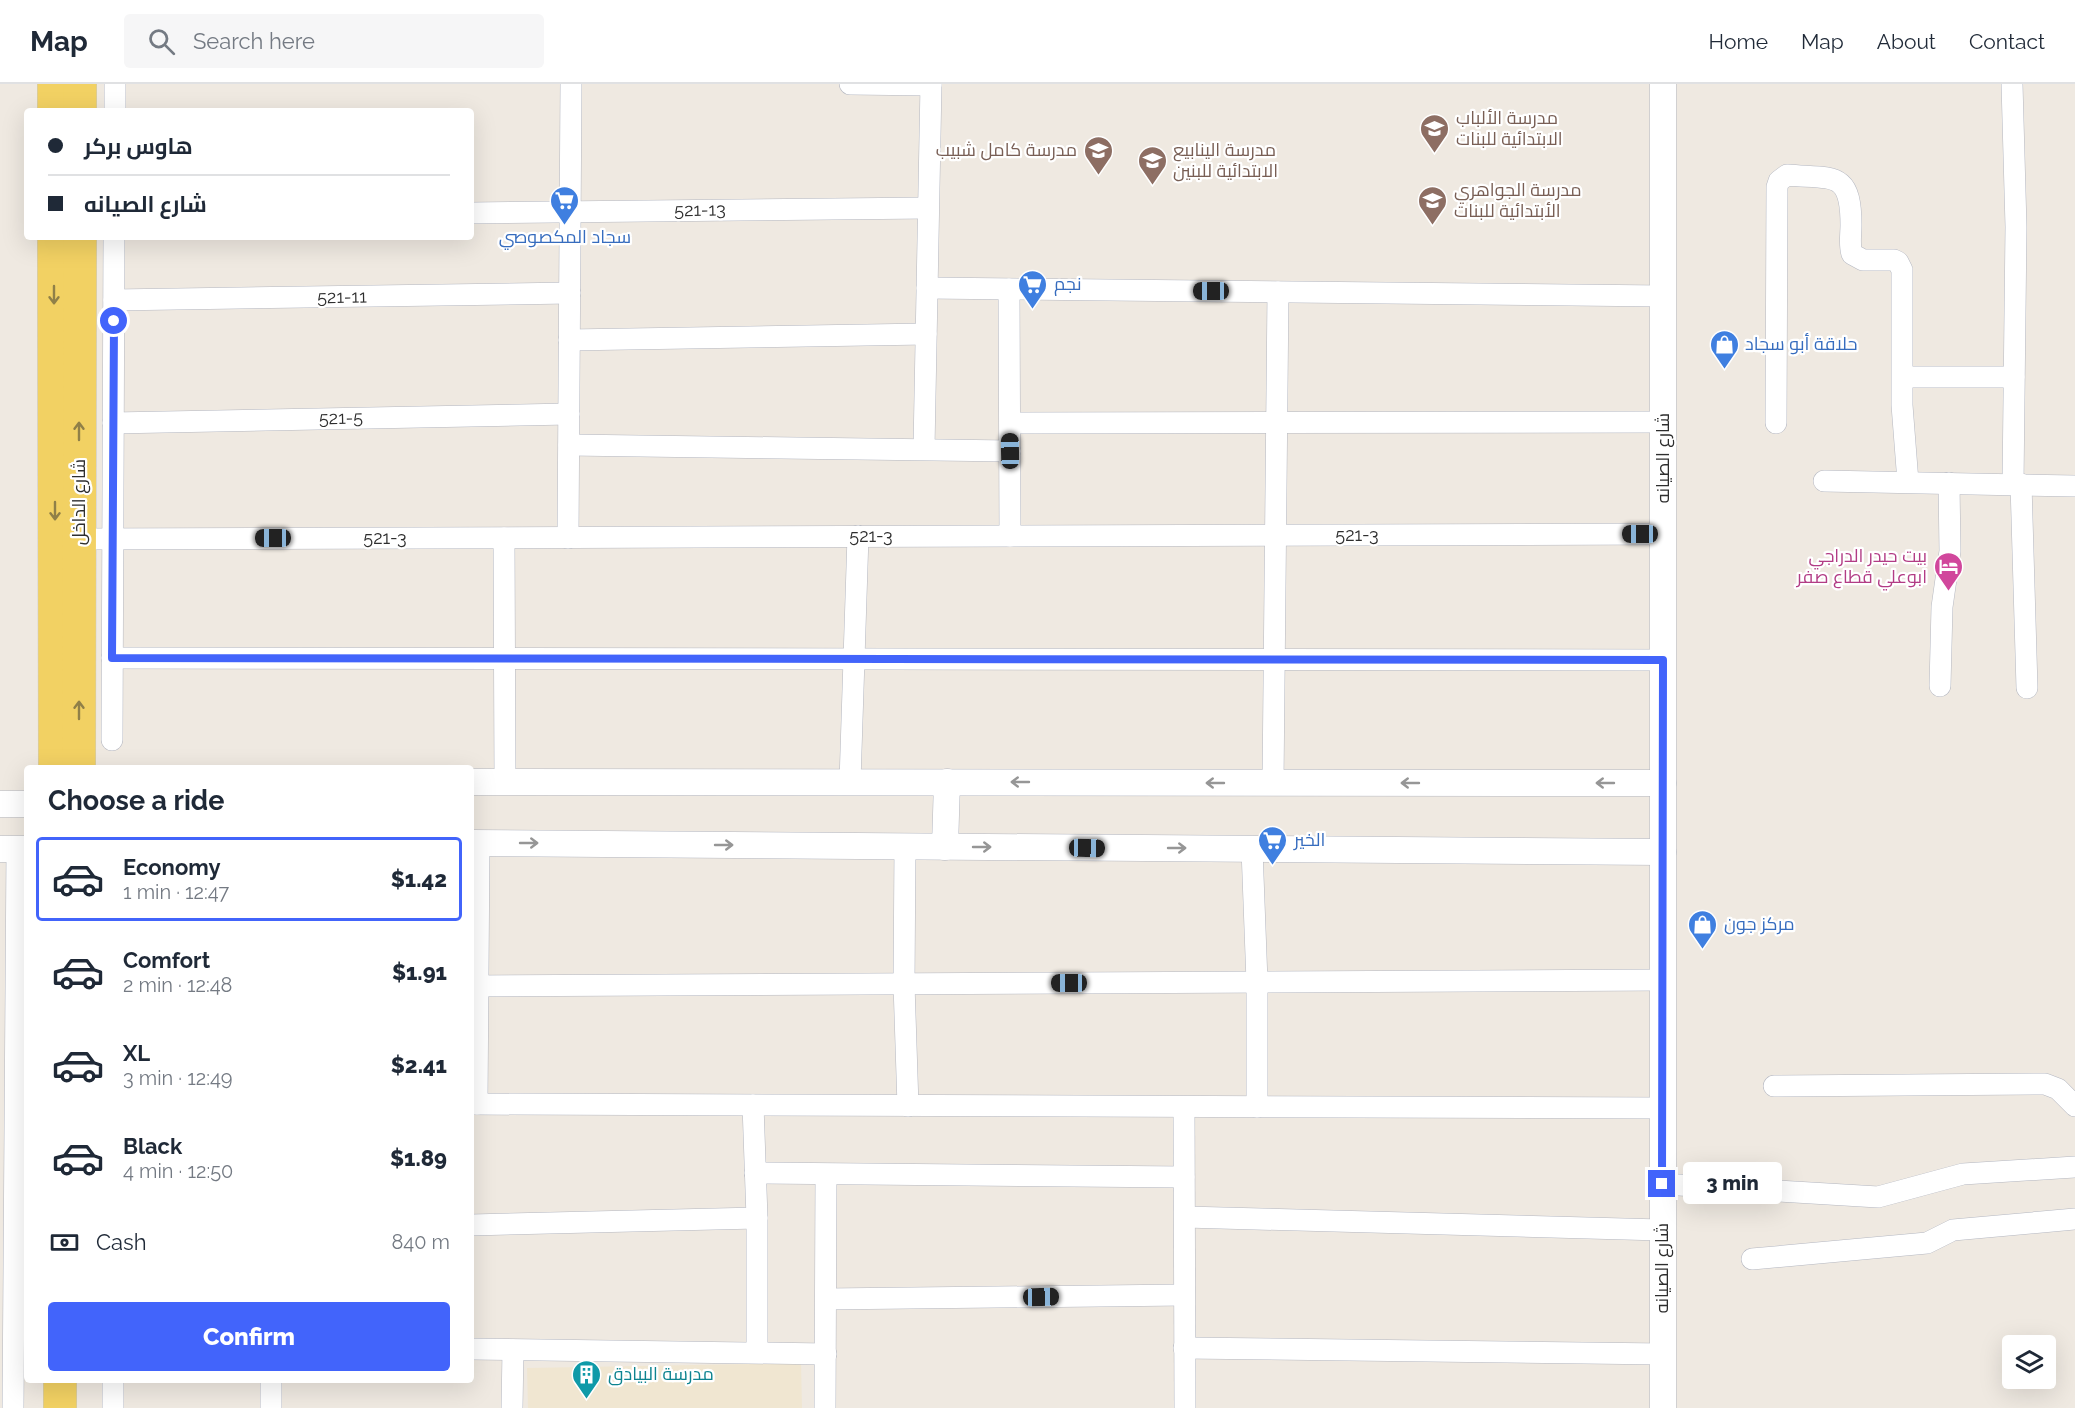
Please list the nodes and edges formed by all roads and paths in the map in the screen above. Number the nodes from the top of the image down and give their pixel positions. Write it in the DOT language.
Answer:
graph roads {
  1 [pos="54,84"];
  2 [pos="80,84"];
  3 [pos="115,84"];
  4 [pos="571,84"];
  5 [pos="850,84"];
  6 [pos="931,84"];
  7 [pos="1663,84"];
  8 [pos="2012,84"];
  9 [pos="54,108"];
  10 [pos="80,108"];
  11 [pos="115,108"];
  12 [pos="928,208"];
  13 [pos="570,212"];
  14 [pos="474,213"];
  15 [pos="54,240"];
  16 [pos="80,240"];
  17 [pos="114,240"];
  18 [pos="927,288"];
  19 [pos="1009,289"];
  20 [pos="1278,292"];
  21 [pos="570,293"];
  22 [pos="1663,296"];
  23 [pos="114,300"];
  24 [pos="926,334"];
  25 [pos="569,340"];
  26 [pos="1903,376"];
  27 [pos="2014,377"];
  28 [pos="569,414"];
  29 [pos="1277,422"];
  30 [pos="1663,422"];
  31 [pos="113,423"];
  32 [pos="1010,423"];
  33 [pos="1776,423"];
  34 [pos="568,445"];
  35 [pos="924,448"];
  36 [pos="1010,451"];
  37 [pos="1824,481"];
  38 [pos="1908,482"];
  39 [pos="1948,483"];
  40 [pos="2017,484"];
  41 [pos="2075,486"];
  42 [pos="1663,534"];
  43 [pos="1276,535"];
  44 [pos="858,536"];
  45 [pos="1010,536"];
  46 [pos="504,538"];
  47 [pos="568,538"];
  48 [pos="79,539"];
  49 [pos="112,539"];
  50 [pos="112,658"];
  51 [pos="505,658"];
  52 [pos="854,659"];
  53 [pos="1274,659"];
  54 [pos="1663,660"];
  55 [pos="1940,686"];
  56 [pos="2027,688"];
  57 [pos="112,740"];
  58 [pos="55,765"];
  59 [pos="79,765"];
  60 [pos="474,782"];
  61 [pos="505,782"];
  62 [pos="850,782"];
  63 [pos="947,782"];
  64 [pos="1273,783"];
  65 [pos="1663,783"];
  66 [pos="0,804"];
  67 [pos="24,804"];
  68 [pos="475,843"];
  69 [pos="905,846"];
  70 [pos="945,847"];
  71 [pos="15,849"];
  72 [pos="1252,849"];
  73 [pos="1663,852"];
  74 [pos="8,947"];
  75 [pos="1663,980"];
  76 [pos="1257,982"];
  77 [pos="904,984"];
  78 [pos="474,986"];
  79 [pos="8,1038"];
  80 [pos="1774,1086"];
  81 [pos="474,1104"];
  82 [pos="753,1105"];
  83 [pos="908,1106"];
  84 [pos="2075,1106"];
  85 [pos="1184,1107"];
  86 [pos="1257,1107"];
  87 [pos="1663,1108"];
  88 [pos="14,1122"];
  89 [pos="2075,1167"];
  90 [pos="755,1173"];
  91 [pos="826,1176"];
  92 [pos="1184,1177"];
  93 [pos="1662,1184"];
  94 [pos="7,1215"];
  95 [pos="1185,1217"];
  96 [pos="757,1218"];
  97 [pos="2075,1219"];
  98 [pos="474,1225"];
  99 [pos="1661,1230"];
  100 [pos="1752,1260"];
  101 [pos="1184,1295"];
  102 [pos="826,1299"];
  103 [pos="7,1317"];
  104 [pos="1184,1348"];
  105 [pos="474,1349"];
  106 [pos="513,1350"];
  107 [pos="756,1351"];
  108 [pos="825,1354"];
  109 [pos="1663,1354"];
  110 [pos="60,1383"];
  111 [pos="82,1383"];
  112 [pos="113,1383"];
  113 [pos="271,1383"];
  114 [pos="9,1405"];
  115 [pos="60,1408"];
  116 [pos="82,1408"];
  117 [pos="113,1408"];
  118 [pos="271,1408"];
  119 [pos="512,1408"];
  120 [pos="825,1408"];
  121 [pos="1185,1408"];
  122 [pos="1663,1408"];
  1 -- 9 [label="main road"];
  2 -- 10 [label="main road"];
  3 -- 11 [label="street"];
  4 -- 13 [label="street"];
  5 -- 6 [label="street"];
  6 -- 12 [label="street"];
  7 -- 22 [label="street, شارع الصيانه"];
  8 -- 27 [label="street"];
  12 -- 13 [label="street, 521-13"];
  12 -- 18 [label="street"];
  13 -- 14 [label="street, 521-13"];
  13 -- 21 [label="street"];
  15 -- 58 [label="main road, شارع الداخل, one-way"];
  48 -- 16 [label="main road, شارع الداخل, one-way"];
  17 -- 23 [label="street"];
  18 -- 19 [label="street"];
  18 -- 24 [label="street"];
  19 -- 20 [label="street"];
  19 -- 32 [label="street"];
  20 -- 22 [label="street"];
  20 -- 29 [label="street"];
  21 -- 23 [label="street, 521-11"];
  21 -- 25 [label="street"];
  22 -- 30 [label="street, شارع الصيانه"];
  23 -- 31 [label="street"];
  24 -- 25 [label="street"];
  24 -- 35 [label="street"];
  25 -- 28 [label="street"];
  26 -- 27 [label="street"];
  26 -- 33 [label="street"];
  26 -- 38 [label="street"];
  27 -- 40 [label="street"];
  28 -- 31 [label="street, 521-5"];
  28 -- 34 [label="street"];
  29 -- 30 [label="street"];
  29 -- 32 [label="street"];
  29 -- 43 [label="street"];
  30 -- 42 [label="street, شارع الصيانه"];
  31 -- 49 [label="street"];
  32 -- 36 [label="street"];
  34 -- 35 [label="street"];
  34 -- 47 [label="street"];
  35 -- 36 [label="street"];
  36 -- 45 [label="street"];
  37 -- 38 [label="street"];
  38 -- 39 [label="street"];
  39 -- 40 [label="street"];
  39 -- 55 [label="street"];
  40 -- 41 [label="street"];
  40 -- 56 [label="street"];
  42 -- 43 [label="street, 521-3"];
  42 -- 54 [label="street, شارع الصيانه"];
  43 -- 45 [label="street, 521-3"];
  43 -- 53 [label="street"];
  44 -- 45 [label="street, 521-3"];
  44 -- 47 [label="street, 521-3"];
  44 -- 52 [label="street"];
  46 -- 47 [label="street, 521-3"];
  46 -- 49 [label="street, 521-3"];
  46 -- 51 [label="street"];
  48 -- 49 [label="street, 521-3"];
  59 -- 48 [label="main road, شارع الداخل, one-way"];
  49 -- 50 [label="street"];
  50 -- 51 [label="street"];
  50 -- 57 [label="street"];
  51 -- 52 [label="street"];
  51 -- 61 [label="street"];
  52 -- 53 [label="street"];
  52 -- 62 [label="street"];
  53 -- 54 [label="street"];
  53 -- 64 [label="street"];
  54 -- 65 [label="street, شارع الصيانه"];
  60 -- 61 [label="street"];
  61 -- 62 [label="street"];
  62 -- 63 [label="street"];
  64 -- 63 [label="street, one-way"];
  63 -- 70 [label="street"];
  65 -- 64 [label="street, one-way"];
  65 -- 73 [label="street, شارع الصيانه"];
  66 -- 67 [label="street"];
  68 -- 69 [label="street, one-way"];
  68 -- 78 [label="street"];
  69 -- 70 [label="street"];
  69 -- 77 [label="street"];
  70 -- 72 [label="street, one-way"];
  71 -- 74 [label="street"];
  72 -- 73 [label="street"];
  72 -- 76 [label="street"];
  73 -- 75 [label="street, شارع الصيانه"];
  74 -- 79 [label="street"];
  75 -- 76 [label="street"];
  75 -- 87 [label="street, شارع الصيانه"];
  76 -- 77 [label="street"];
  76 -- 86 [label="street"];
  77 -- 78 [label="street"];
  77 -- 83 [label="street"];
  78 -- 81 [label="street"];
  79 -- 88 [label="street"];
  80 -- 84 [label="street"];
  81 -- 82 [label="street"];
  82 -- 83 [label="street"];
  82 -- 90 [label="street"];
  83 -- 85 [label="street"];
  85 -- 86 [label="street"];
  85 -- 92 [label="street"];
  86 -- 87 [label="street"];
  87 -- 93 [label="street, شارع الصيانه"];
  88 -- 94 [label="street"];
  89 -- 93 [label="street"];
  90 -- 91 [label="street"];
  90 -- 96 [label="street"];
  91 -- 92 [label="street"];
  91 -- 102 [label="street"];
  92 -- 95 [label="street"];
  93 -- 99 [label="street, شارع الصيانه"];
  94 -- 103 [label="street"];
  95 -- 99 [label="street"];
  95 -- 101 [label="street"];
  96 -- 98 [label="street"];
  96 -- 107 [label="street"];
  97 -- 100 [label="street"];
  99 -- 109 [label="street, شارع الصيانه"];
  101 -- 102 [label="street"];
  101 -- 104 [label="street"];
  102 -- 108 [label="street"];
  103 -- 114 [label="street"];
  104 -- 109 [label="street"];
  104 -- 121 [label="street"];
  105 -- 106 [label="street"];
  106 -- 107 [label="street"];
  106 -- 119 [label="street"];
  107 -- 108 [label="street"];
  108 -- 120 [label="street"];
  109 -- 122 [label="street, شارع الصيانه"];
  110 -- 115 [label="main road"];
  111 -- 116 [label="main road"];
  112 -- 117 [label="street"];
  113 -- 118 [label="street"];
}
